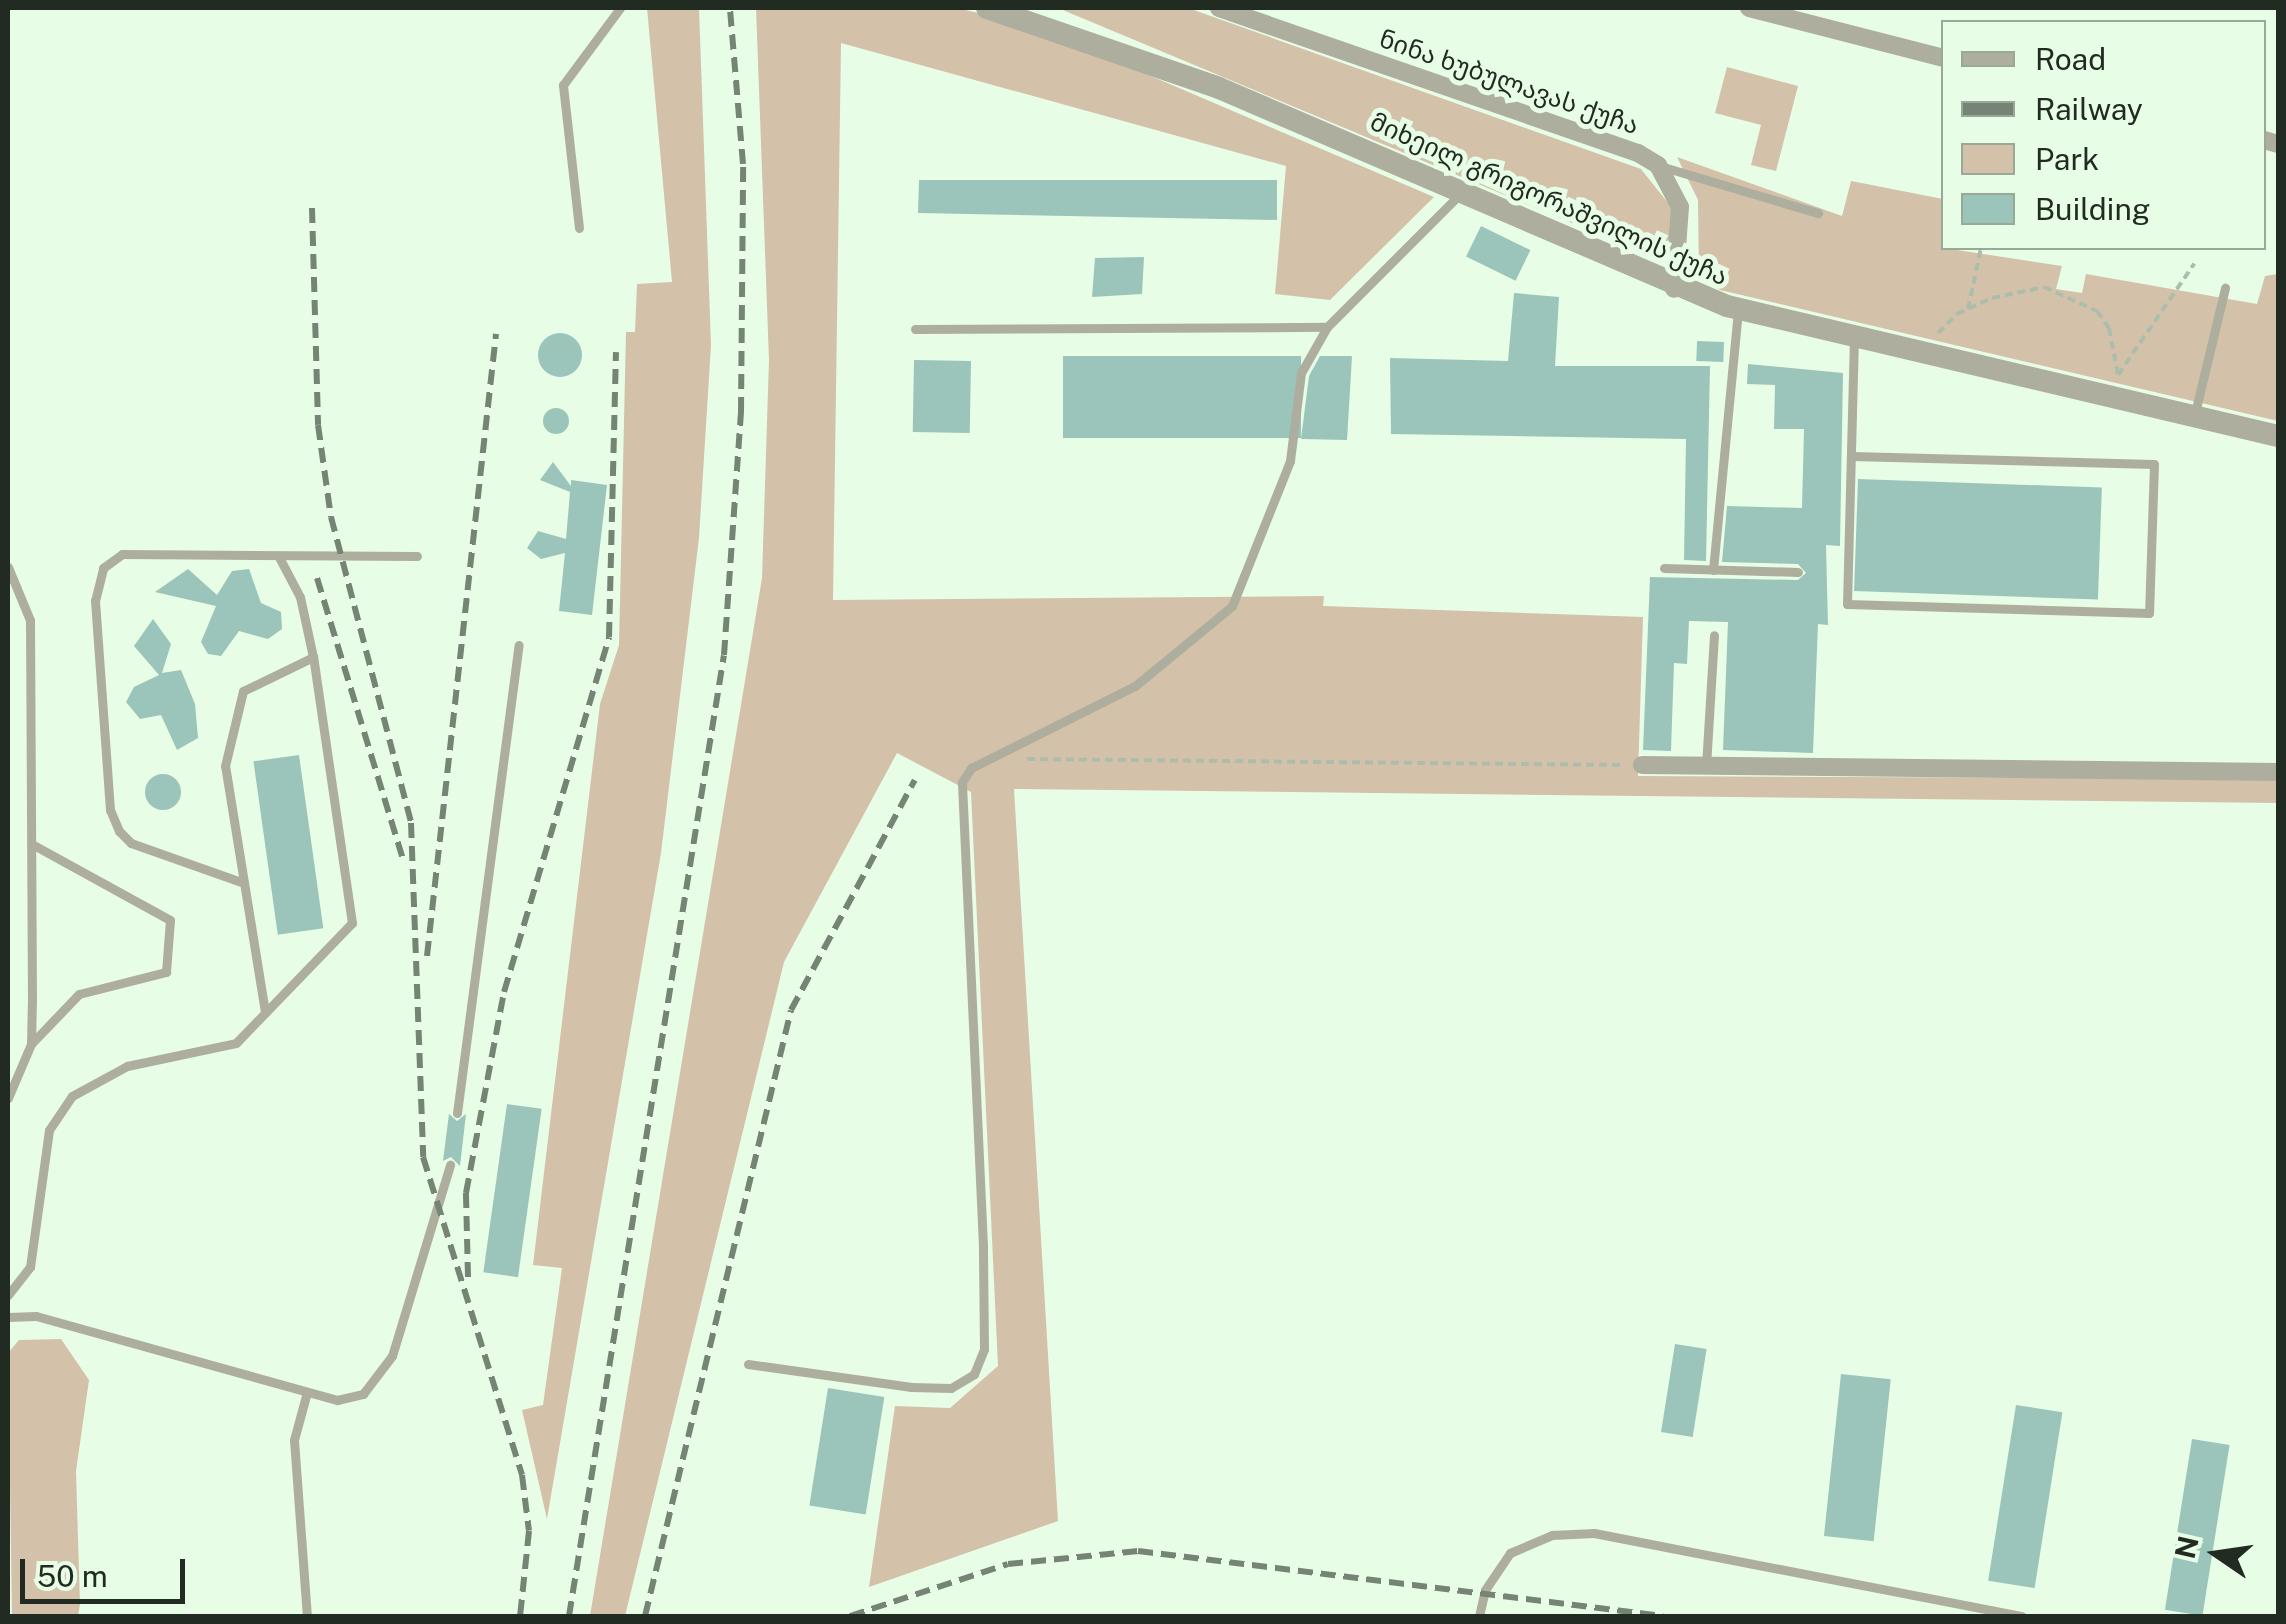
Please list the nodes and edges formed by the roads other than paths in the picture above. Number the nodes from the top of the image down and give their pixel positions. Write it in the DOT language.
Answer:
graph roads {
  1 [pos="620,8"];
  2 [pos="986,8"];
  3 [pos="1219,8"];
  4 [pos="1750,8"];
  5 [pos="1941,57"];
  6 [pos="1658,165"];
  7 [pos="1466,188"];
  8 [pos="1818,213"];
  9 [pos="579,228"];
  10 [pos="1674,288"];
  11 [pos="2224,288"];
  12 [pos="1738,309"];
  13 [pos="1327,327"];
  14 [pos="915,329"];
  15 [pos="1854,336"];
  16 [pos="2194,416"];
  17 [pos="2278,436"];
  18 [pos="1852,456"];
  19 [pos="417,556"];
  20 [pos="280,559"];
  21 [pos="8,567"];
  22 [pos="1664,568"];
  23 [pos="1712,570"];
  24 [pos="1798,572"];
  25 [pos="1714,635"];
  26 [pos="519,644"];
  27 [pos="314,656"];
  28 [pos="1642,765"];
  29 [pos="1706,766"];
  30 [pos="2278,772"];
  31 [pos="32,844"];
  32 [pos="244,883"];
  33 [pos="265,1012"];
  34 [pos="32,1044"];
  35 [pos="8,1098"];
  36 [pos="457,1113"];
  37 [pos="450,1165"];
  38 [pos="8,1295"];
  39 [pos="8,1317"];
  40 [pos="748,1364"];
  41 [pos="307,1392"];
  42 [pos="307,1616"];
  43 [pos="1479,1616"];
  44 [pos="2022,1616"];
  1 -- 9 [label="lane"];
  2 -- 7 [label="street, მიხეილ გრიგორაშვილის ქუჩა"];
  3 -- 6 [label="street, ნინა ხუბულავას ქუჩა"];
  4 -- 5 [label="street"];
  6 -- 8 [label="lane"];
  6 -- 10 [label="street, ნინა ხუბულავას ქუჩა"];
  7 -- 10 [label="street, მიხეილ გრიგორაშვილის ქუჩა"];
  7 -- 13 [label="lane"];
  10 -- 12 [label="street, მიხეილ გრიგორაშვილის ქუჩა"];
  11 -- 16 [label="lane"];
  12 -- 15 [label="street, მიხეილ გრიგორაშვილის ქუჩა"];
  12 -- 23 [label="lane"];
  13 -- 14 [label="lane"];
  13 -- 40 [label="lane"];
  15 -- 16 [label="street, მიხეილ გრიგორაშვილის ქუჩა"];
  15 -- 18 [label="lane"];
  16 -- 17 [label="street, მიხეილ გრიგორაშვილის ქუჩა"];
  18 -- 18 [label="lane"];
  19 -- 20 [label="lane"];
  20 -- 27 [label="lane"];
  20 -- 32 [label="lane"];
  21 -- 31 [label="lane"];
  22 -- 23 [label="lane"];
  23 -- 24 [label="lane"];
  25 -- 29 [label="lane"];
  26 -- 36 [label="lane"];
  27 -- 32 [label="lane"];
  27 -- 33 [label="lane"];
  28 -- 29 [label="street"];
  29 -- 30 [label="street"];
  31 -- 34 [label="lane"];
  31 -- 34 [label="lane"];
  32 -- 33 [label="lane"];
  33 -- 38 [label="lane"];
  34 -- 35 [label="lane"];
  37 -- 41 [label="lane"];
  39 -- 41 [label="lane"];
  41 -- 42 [label="lane"];
  43 -- 44 [label="lane"];
}
